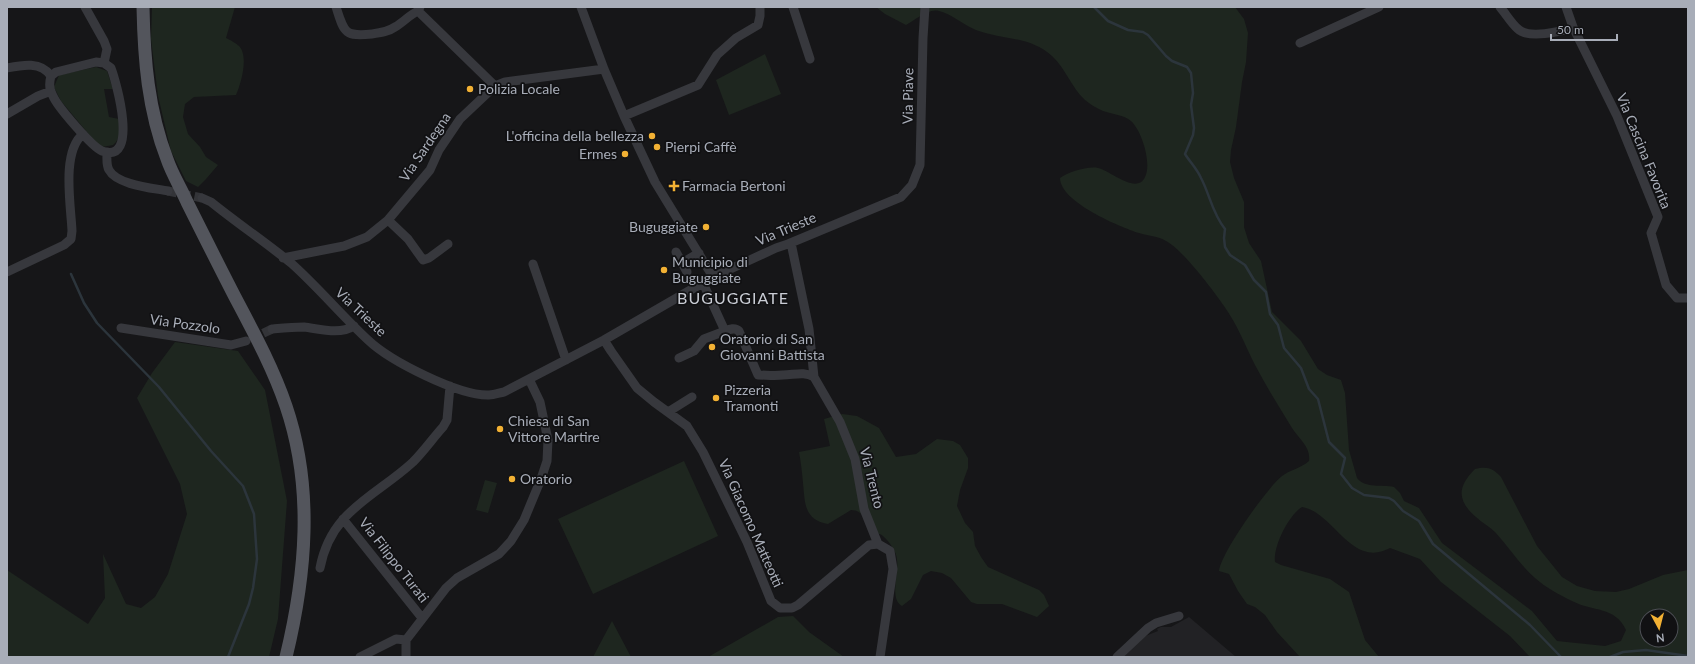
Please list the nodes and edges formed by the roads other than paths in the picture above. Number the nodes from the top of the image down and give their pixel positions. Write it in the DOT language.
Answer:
graph roads {
  1 [pos="143,7"];
  2 [pos="336,7"];
  3 [pos="581,7"];
  4 [pos="760,7"];
  5 [pos="793,7"];
  6 [pos="925,7"];
  7 [pos="1379,7"];
  8 [pos="1500,7"];
  9 [pos="1566,7"];
  10 [pos="88,9"];
  11 [pos="419,9"];
  12 [pos="1573,28"];
  13 [pos="1300,43"];
  14 [pos="810,58"];
  15 [pos="104,63"];
  16 [pos="7,68"];
  17 [pos="604,69"];
  18 [pos="51,76"];
  19 [pos="495,86"];
  20 [pos="51,91"];
  21 [pos="7,114"];
  22 [pos="624,116"];
  23 [pos="83,134"];
  24 [pos="107,152"];
  25 [pos="912,185"];
  26 [pos="168,191"];
  27 [pos="202,198"];
  28 [pos="388,220"];
  29 [pos="791,243"];
  30 [pos="448,244"];
  31 [pos="676,252"];
  32 [pos="699,253"];
  33 [pos="283,258"];
  34 [pos="682,263"];
  35 [pos="533,264"];
  36 [pos="7,272"];
  37 [pos="687,272"];
  38 [pos="713,277"];
  39 [pos="703,283"];
  40 [pos="1688,298"];
  41 [pos="354,326"];
  42 [pos="121,328"];
  43 [pos="272,329"];
  44 [pos="724,331"];
  45 [pos="604,340"];
  46 [pos="246,341"];
  47 [pos="679,358"];
  48 [pos="566,360"];
  49 [pos="814,377"];
  50 [pos="529,379"];
  51 [pos="450,386"];
  52 [pos="692,397"];
  53 [pos="668,412"];
  54 [pos="343,519"];
  55 [pos="878,544"];
  56 [pos="320,568"];
  57 [pos="1179,616"];
  58 [pos="422,618"];
  59 [pos="406,640"];
  60 [pos="286,657"];
  61 [pos="360,657"];
  62 [pos="406,657"];
  63 [pos="880,657"];
  64 [pos="1117,657"];
  1 -- 60 [label="main road"];
  2 -- 11 [label="street"];
  3 -- 17 [label="street"];
  4 -- 22 [label="street"];
  5 -- 14 [label="street"];
  6 -- 25 [label="street, Via Piave"];
  7 -- 13 [label="street"];
  8 -- 12 [label="street"];
  9 -- 12 [label="street, Via Cascina Favorita"];
  10 -- 15 [label="street"];
  11 -- 19 [label="street"];
  12 -- 40 [label="street, Via Cascina Favorita"];
  15 -- 18 [label="street"];
  15 -- 24 [label="street"];
  16 -- 18 [label="street"];
  17 -- 19 [label="street, Via Sardegna"];
  17 -- 22 [label="street"];
  18 -- 20 [label="street"];
  19 -- 28 [label="street, Via Sardegna"];
  20 -- 21 [label="street"];
  20 -- 23 [label="street"];
  22 -- 32 [label="street"];
  23 -- 24 [label="street"];
  23 -- 36 [label="street"];
  24 -- 26 [label="street"];
  25 -- 29 [label="street, Via Trieste"];
  27 -- 33 [label="street, Via Trieste"];
  28 -- 30 [label="street"];
  28 -- 33 [label="street, Via Sardegna"];
  29 -- 38 [label="street, Via Trieste"];
  29 -- 49 [label="street, Via Trento"];
  31 -- 34 [label="street"];
  32 -- 34 [label="street"];
  32 -- 38 [label="street"];
  33 -- 41 [label="street, Via Trieste"];
  34 -- 37 [label="street"];
  35 -- 48 [label="street"];
  38 -- 39 [label="street, Via Trieste"];
  39 -- 44 [label="street"];
  39 -- 45 [label="street, Via Trieste"];
  41 -- 43 [label="street"];
  41 -- 51 [label="street, Via Trieste"];
  42 -- 46 [label="street, Via Pozzolo"];
  44 -- 47 [label="street"];
  44 -- 49 [label="street"];
  45 -- 48 [label="street, Via Trieste"];
  45 -- 53 [label="street, Via Giacomo Matteotti"];
  48 -- 50 [label="street, Via Trieste"];
  49 -- 55 [label="street, Via Trento"];
  50 -- 51 [label="street, Via Trieste"];
  50 -- 58 [label="street"];
  51 -- 54 [label="street"];
  52 -- 53 [label="street"];
  53 -- 55 [label="street, Via Giacomo Matteotti"];
  54 -- 56 [label="street"];
  54 -- 58 [label="street, Via Filippo Turati"];
  55 -- 63 [label="street"];
  57 -- 64 [label="street"];
  58 -- 59 [label="street"];
  59 -- 61 [label="street"];
  59 -- 62 [label="street"];
}
